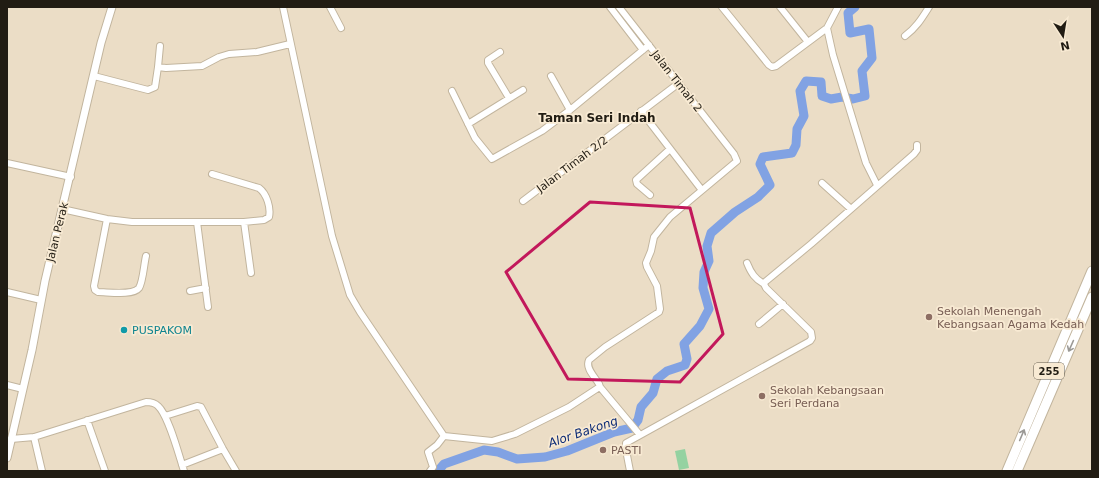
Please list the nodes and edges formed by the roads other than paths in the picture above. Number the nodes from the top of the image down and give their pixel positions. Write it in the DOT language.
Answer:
graph roads {
  1 [pos="112,7"];
  2 [pos="283,7"];
  3 [pos="330,7"];
  4 [pos="610,7"];
  5 [pos="619,7"];
  6 [pos="722,7"];
  7 [pos="780,7"];
  8 [pos="838,7"];
  9 [pos="929,7"];
  10 [pos="341,28"];
  11 [pos="827,28"];
  12 [pos="905,36"];
  13 [pos="808,42"];
  14 [pos="290,44"];
  15 [pos="649,45"];
  16 [pos="160,46"];
  17 [pos="643,50"];
  18 [pos="500,52"];
  19 [pos="158,67"];
  20 [pos="94,76"];
  21 [pos="551,76"];
  22 [pos="679,83"];
  23 [pos="523,90"];
  24 [pos="452,91"];
  25 [pos="509,98"];
  26 [pos="570,110"];
  27 [pos="641,111"];
  28 [pos="468,124"];
  29 [pos="917,145"];
  30 [pos="670,149"];
  31 [pos="7,163"];
  32 [pos="212,174"];
  33 [pos="71,177"];
  34 [pos="822,183"];
  35 [pos="877,185"];
  36 [pos="702,189"];
  37 [pos="650,195"];
  38 [pos="523,201"];
  39 [pos="62,209"];
  40 [pos="851,209"];
  41 [pos="107,219"];
  42 [pos="197,222"];
  43 [pos="244,222"];
  44 [pos="146,256"];
  45 [pos="747,263"];
  46 [pos="1092,271"];
  47 [pos="252,273"];
  48 [pos="764,284"];
  49 [pos="206,288"];
  50 [pos="190,291"];
  51 [pos="7,292"];
  52 [pos="1092,297"];
  53 [pos="41,300"];
  54 [pos="783,304"];
  55 [pos="208,307"];
  56 [pos="759,324"];
  57 [pos="7,385"];
  58 [pos="600,387"];
  59 [pos="22,389"];
  60 [pos="165,416"];
  61 [pos="87,420"];
  62 [pos="638,433"];
  63 [pos="444,436"];
  64 [pos="34,437"];
  65 [pos="12,439"];
  66 [pos="223,449"];
  67 [pos="7,458"];
  68 [pos="183,468"];
  69 [pos="42,471"];
  70 [pos="104,471"];
  71 [pos="236,471"];
  72 [pos="430,471"];
  73 [pos="630,471"];
  74 [pos="1007,471"];
  75 [pos="1017,471"];
  1 -- 20 [label="street, Jalan Perak"];
  2 -- 14 [label="street"];
  3 -- 10 [label="street"];
  4 -- 17 [label="street"];
  5 -- 15 [label="street, Jalan Timah 2"];
  6 -- 13 [label="street"];
  7 -- 13 [label="street"];
  8 -- 11 [label="street"];
  9 -- 12 [label="street"];
  11 -- 13 [label="street"];
  11 -- 35 [label="street"];
  14 -- 19 [label="street"];
  14 -- 63 [label="street"];
  15 -- 17 [label="street"];
  15 -- 22 [label="street, Jalan Timah 2"];
  16 -- 19 [label="street"];
  17 -- 26 [label="street"];
  18 -- 25 [label="street"];
  19 -- 20 [label="street"];
  20 -- 33 [label="street, Jalan Perak"];
  21 -- 26 [label="street"];
  22 -- 27 [label="street, Jalan Timah 2/2"];
  22 -- 36 [label="street, Jalan Timah 2"];
  23 -- 25 [label="street"];
  24 -- 28 [label="street"];
  25 -- 28 [label="street"];
  26 -- 28 [label="street"];
  27 -- 30 [label="street"];
  27 -- 38 [label="street, Jalan Timah 2/2"];
  29 -- 35 [label="street"];
  30 -- 36 [label="street"];
  30 -- 37 [label="street"];
  31 -- 33 [label="street"];
  32 -- 43 [label="street"];
  33 -- 39 [label="street, Jalan Perak"];
  34 -- 40 [label="street"];
  35 -- 40 [label="street"];
  36 -- 58 [label="street"];
  39 -- 41 [label="street"];
  39 -- 53 [label="street, Jalan Perak"];
  40 -- 48 [label="street"];
  41 -- 42 [label="street"];
  41 -- 44 [label="street"];
  42 -- 43 [label="street"];
  42 -- 49 [label="street"];
  43 -- 47 [label="street"];
  45 -- 48 [label="street"];
  74 -- 46 [label="main road, 255, one-way"];
  48 -- 54 [label="street"];
  49 -- 50 [label="street"];
  49 -- 55 [label="street"];
  51 -- 53 [label="street"];
  52 -- 75 [label="main road, 255, one-way"];
  53 -- 59 [label="street, Jalan Perak"];
  54 -- 56 [label="street"];
  54 -- 62 [label="street"];
  57 -- 59 [label="street"];
  58 -- 62 [label="street"];
  58 -- 63 [label="street"];
  59 -- 65 [label="street, Jalan Perak"];
  60 -- 61 [label="street"];
  60 -- 66 [label="street"];
  60 -- 68 [label="street"];
  61 -- 64 [label="street"];
  61 -- 70 [label="street"];
  62 -- 73 [label="street"];
  63 -- 72 [label="street"];
  64 -- 65 [label="street"];
  64 -- 69 [label="street"];
  65 -- 67 [label="street, Jalan Perak"];
  66 -- 68 [label="street"];
  66 -- 71 [label="street"];
}
